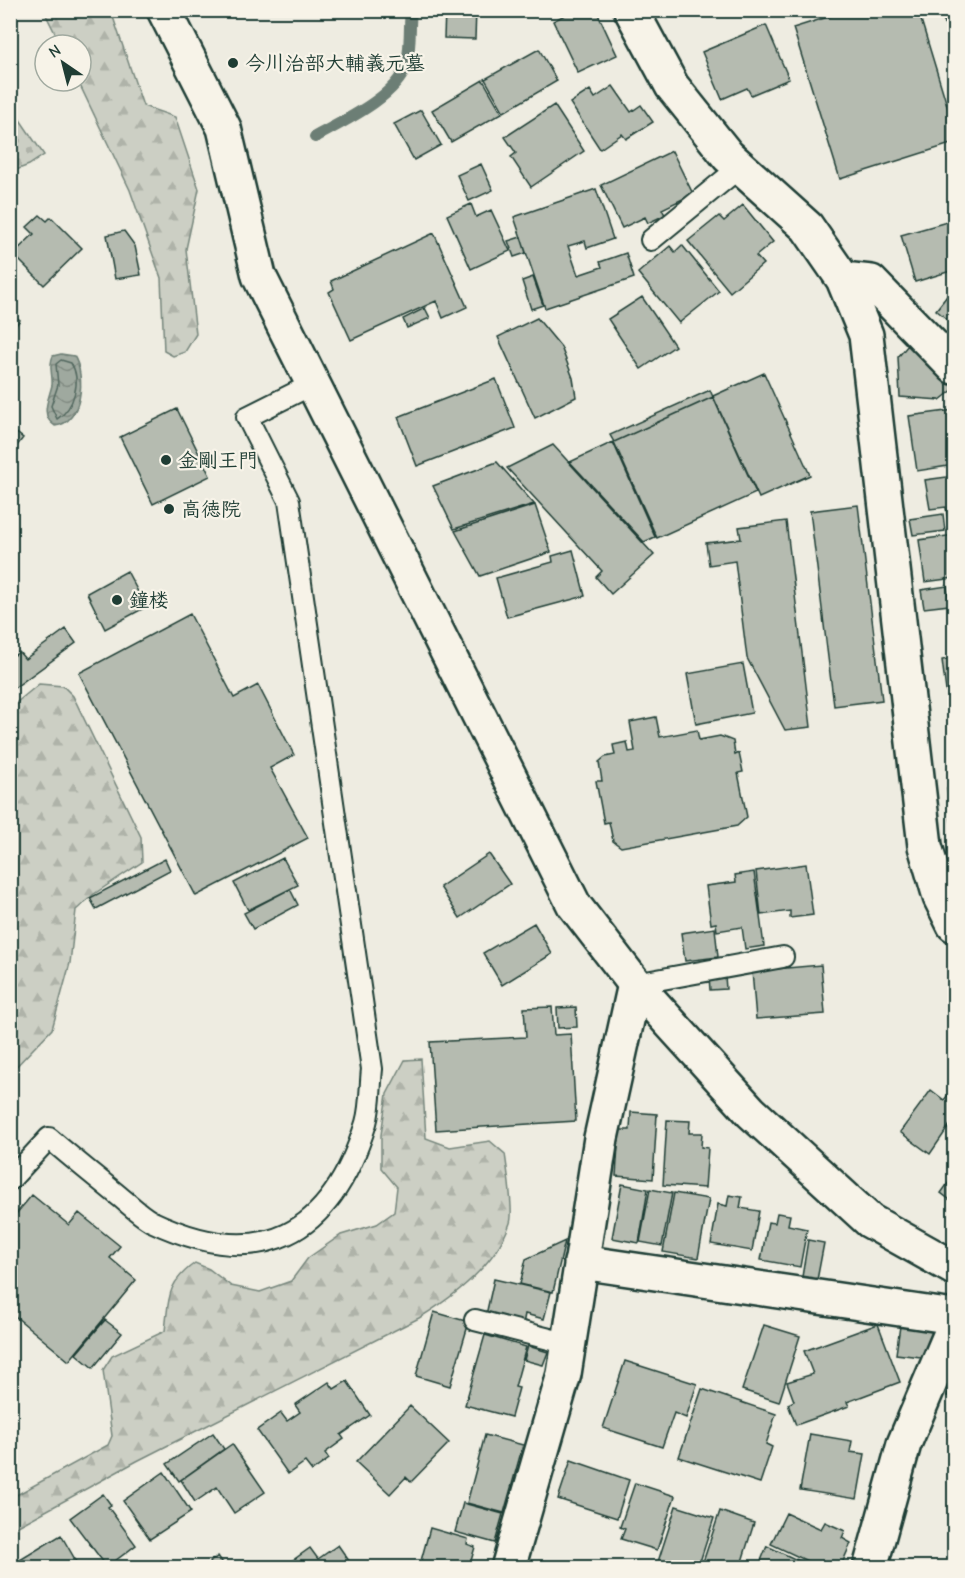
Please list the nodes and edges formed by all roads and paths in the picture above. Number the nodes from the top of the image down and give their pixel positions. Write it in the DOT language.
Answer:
graph roads {
  1 [pos="164,10"];
  2 [pos="631,10"];
  3 [pos="740,167"];
  4 [pos="651,240"];
  5 [pos="843,279"];
  6 [pos="954,367"];
  7 [pos="313,384"];
  8 [pos="954,925"];
  9 [pos="783,957"];
  10 [pos="635,984"];
  11 [pos="10,1180"];
  12 [pos="581,1262"];
  13 [pos="954,1268"];
  14 [pos="954,1317"];
  15 [pos="474,1320"];
  16 [pos="954,1326"];
  17 [pos="568,1344"];
  18 [pos="508,1568"];
  19 [pos="870,1568"];
  1 -- 7 [label="street"];
  2 -- 3 [label="street"];
  3 -- 4 [label="lane"];
  3 -- 5 [label="street"];
  5 -- 6 [label="street"];
  5 -- 8 [label="street"];
  7 -- 10 [label="street"];
  7 -- 11 [label="lane"];
  9 -- 10 [label="lane"];
  10 -- 12 [label="street"];
  10 -- 13 [label="street"];
  12 -- 14 [label="street"];
  12 -- 17 [label="street"];
  15 -- 17 [label="lane"];
  16 -- 19 [label="street"];
  17 -- 18 [label="street"];
}
